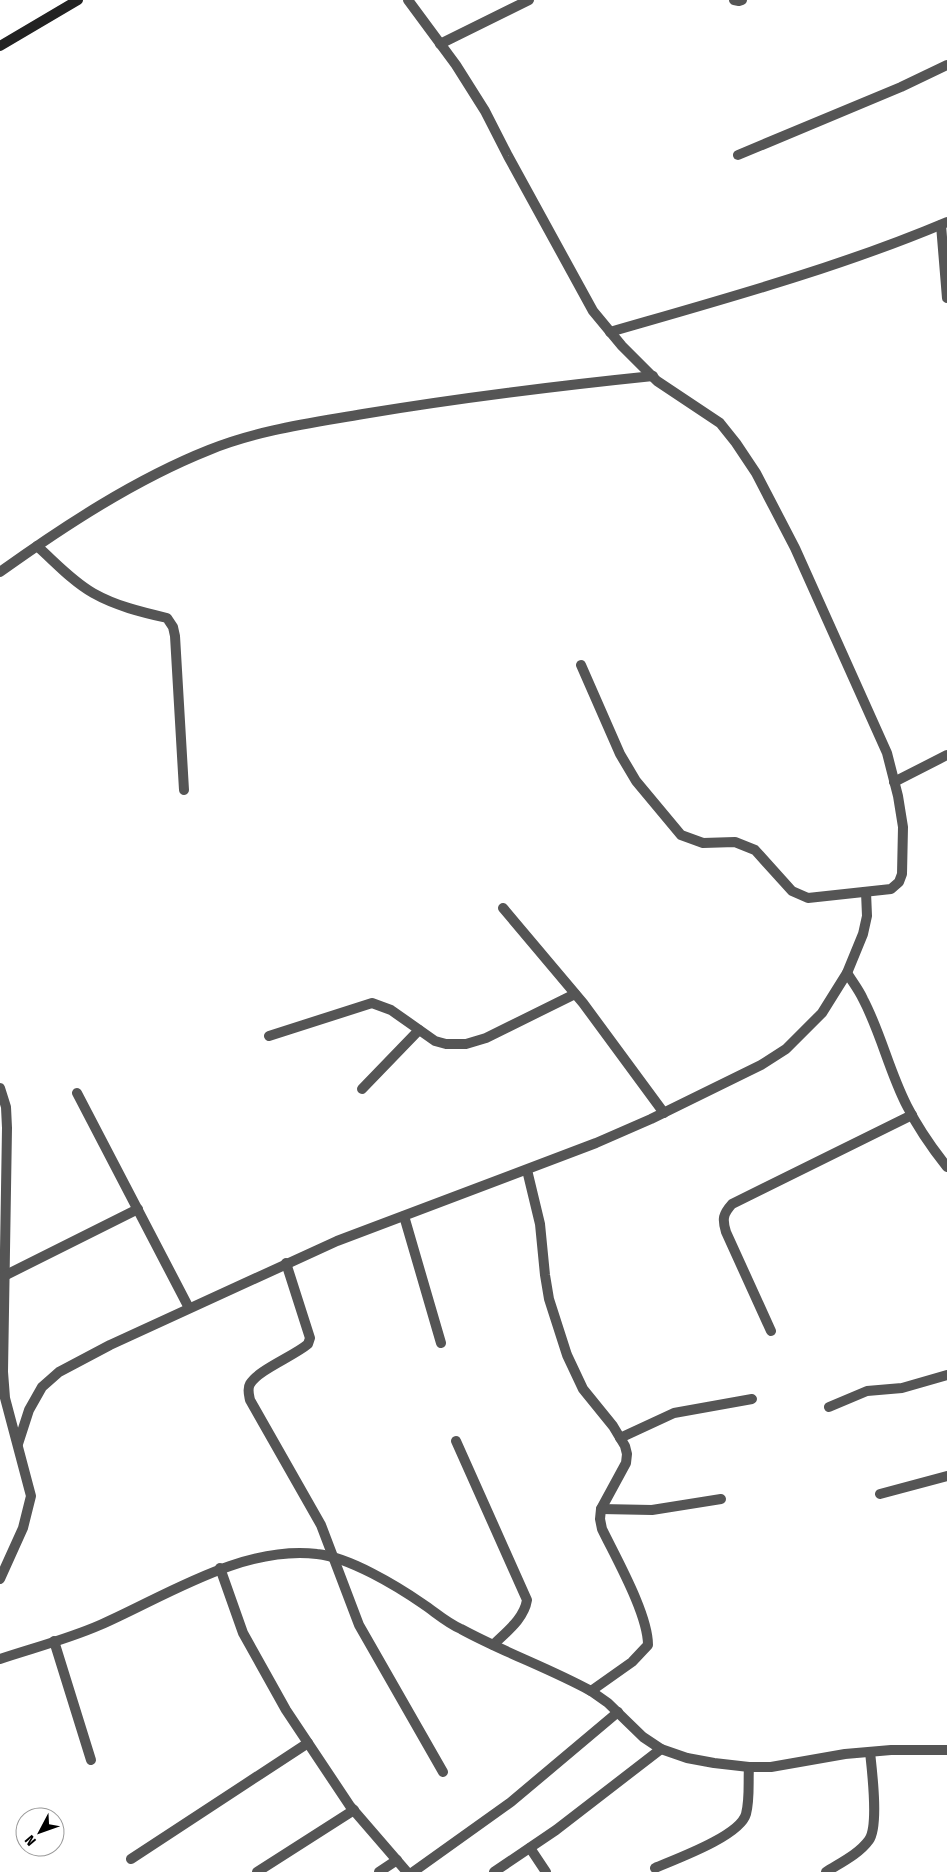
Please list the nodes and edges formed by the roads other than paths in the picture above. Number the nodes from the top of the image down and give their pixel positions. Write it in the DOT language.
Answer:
graph roads {
  1 [pos="78,0"];
  2 [pos="408,0"];
  3 [pos="529,0"];
  4 [pos="734,0"];
  5 [pos="742,0"];
  6 [pos="440,44"];
  7 [pos="0,46"];
  8 [pos="947,65"];
  9 [pos="738,155"];
  10 [pos="944,223"];
  11 [pos="947,298"];
  12 [pos="610,332"];
  13 [pos="652,376"];
  14 [pos="37,546"];
  15 [pos="0,572"];
  16 [pos="581,665"];
  17 [pos="947,755"];
  18 [pos="894,782"];
  19 [pos="184,790"];
  20 [pos="866,892"];
  21 [pos="503,908"];
  22 [pos="847,973"];
  23 [pos="575,994"];
  24 [pos="419,1030"];
  25 [pos="269,1036"];
  26 [pos="0,1088"];
  27 [pos="362,1089"];
  28 [pos="77,1093"];
  29 [pos="664,1113"];
  30 [pos="912,1115"];
  31 [pos="943,1153"];
  32 [pos="947,1167"];
  33 [pos="527,1170"];
  34 [pos="138,1209"];
  35 [pos="404,1216"];
  36 [pos="286,1263"];
  37 [pos="4,1276"];
  38 [pos="189,1308"];
  39 [pos="771,1331"];
  40 [pos="441,1343"];
  41 [pos="947,1375"];
  42 [pos="752,1399"];
  43 [pos="829,1407"];
  44 [pos="620,1438"];
  45 [pos="456,1441"];
  46 [pos="18,1444"];
  47 [pos="947,1476"];
  48 [pos="880,1494"];
  49 [pos="721,1500"];
  50 [pos="601,1510"];
  51 [pos="335,1559"];
  52 [pos="220,1568"];
  53 [pos="0,1580"];
  54 [pos="54,1641"];
  55 [pos="493,1645"];
  56 [pos="0,1660"];
  57 [pos="591,1691"];
  58 [pos="618,1712"];
  59 [pos="308,1744"];
  60 [pos="661,1748"];
  61 [pos="947,1750"];
  62 [pos="870,1752"];
  63 [pos="92,1760"];
  64 [pos="749,1767"];
  65 [pos="443,1772"];
  66 [pos="354,1810"];
  67 [pos="530,1848"];
  68 [pos="131,1858"];
  69 [pos="397,1860"];
  70 [pos="655,1868"];
  71 [pos="256,1872"];
  72 [pos="379,1872"];
  73 [pos="407,1872"];
  74 [pos="413,1872"];
  75 [pos="494,1872"];
  76 [pos="546,1872"];
  77 [pos="826,1872"];
  1 -- 7 [label="street"];
  2 -- 6 [label="street"];
  3 -- 6 [label="street"];
  4 -- 5 [label="street"];
  6 -- 12 [label="street"];
  8 -- 9 [label="street"];
  10 -- 11 [label="street"];
  10 -- 12 [label="street"];
  12 -- 13 [label="street"];
  13 -- 14 [label="street"];
  13 -- 18 [label="street"];
  14 -- 15 [label="street"];
  14 -- 19 [label="street"];
  16 -- 20 [label="street"];
  17 -- 18 [label="street"];
  18 -- 20 [label="street"];
  20 -- 22 [label="street"];
  21 -- 23 [label="street"];
  22 -- 29 [label="street"];
  22 -- 30 [label="street"];
  23 -- 24 [label="street"];
  23 -- 29 [label="street"];
  24 -- 25 [label="street"];
  24 -- 27 [label="street"];
  26 -- 37 [label="street"];
  28 -- 34 [label="street"];
  29 -- 33 [label="street"];
  30 -- 31 [label="street"];
  30 -- 39 [label="street"];
  31 -- 32 [label="street"];
  33 -- 35 [label="street"];
  33 -- 44 [label="street"];
  34 -- 37 [label="street"];
  34 -- 38 [label="street"];
  35 -- 36 [label="street"];
  35 -- 40 [label="street"];
  36 -- 38 [label="street"];
  36 -- 51 [label="street"];
  37 -- 46 [label="street"];
  38 -- 46 [label="street"];
  41 -- 43 [label="street"];
  42 -- 44 [label="street"];
  44 -- 50 [label="street"];
  45 -- 55 [label="street"];
  46 -- 53 [label="street"];
  47 -- 48 [label="street"];
  49 -- 50 [label="street"];
  50 -- 57 [label="street"];
  51 -- 52 [label="street"];
  51 -- 55 [label="street"];
  51 -- 65 [label="street"];
  52 -- 54 [label="street"];
  52 -- 59 [label="street"];
  54 -- 56 [label="street"];
  54 -- 63 [label="street"];
  55 -- 57 [label="street"];
  57 -- 58 [label="street"];
  58 -- 60 [label="street"];
  58 -- 74 [label="street"];
  59 -- 66 [label="street"];
  59 -- 68 [label="street"];
  60 -- 64 [label="street"];
  60 -- 67 [label="street"];
  61 -- 62 [label="street"];
  62 -- 64 [label="street"];
  62 -- 77 [label="street"];
  64 -- 70 [label="street"];
  66 -- 69 [label="street"];
  66 -- 71 [label="street"];
  67 -- 75 [label="street"];
  67 -- 76 [label="street"];
  69 -- 72 [label="street"];
  69 -- 73 [label="street"];
}
